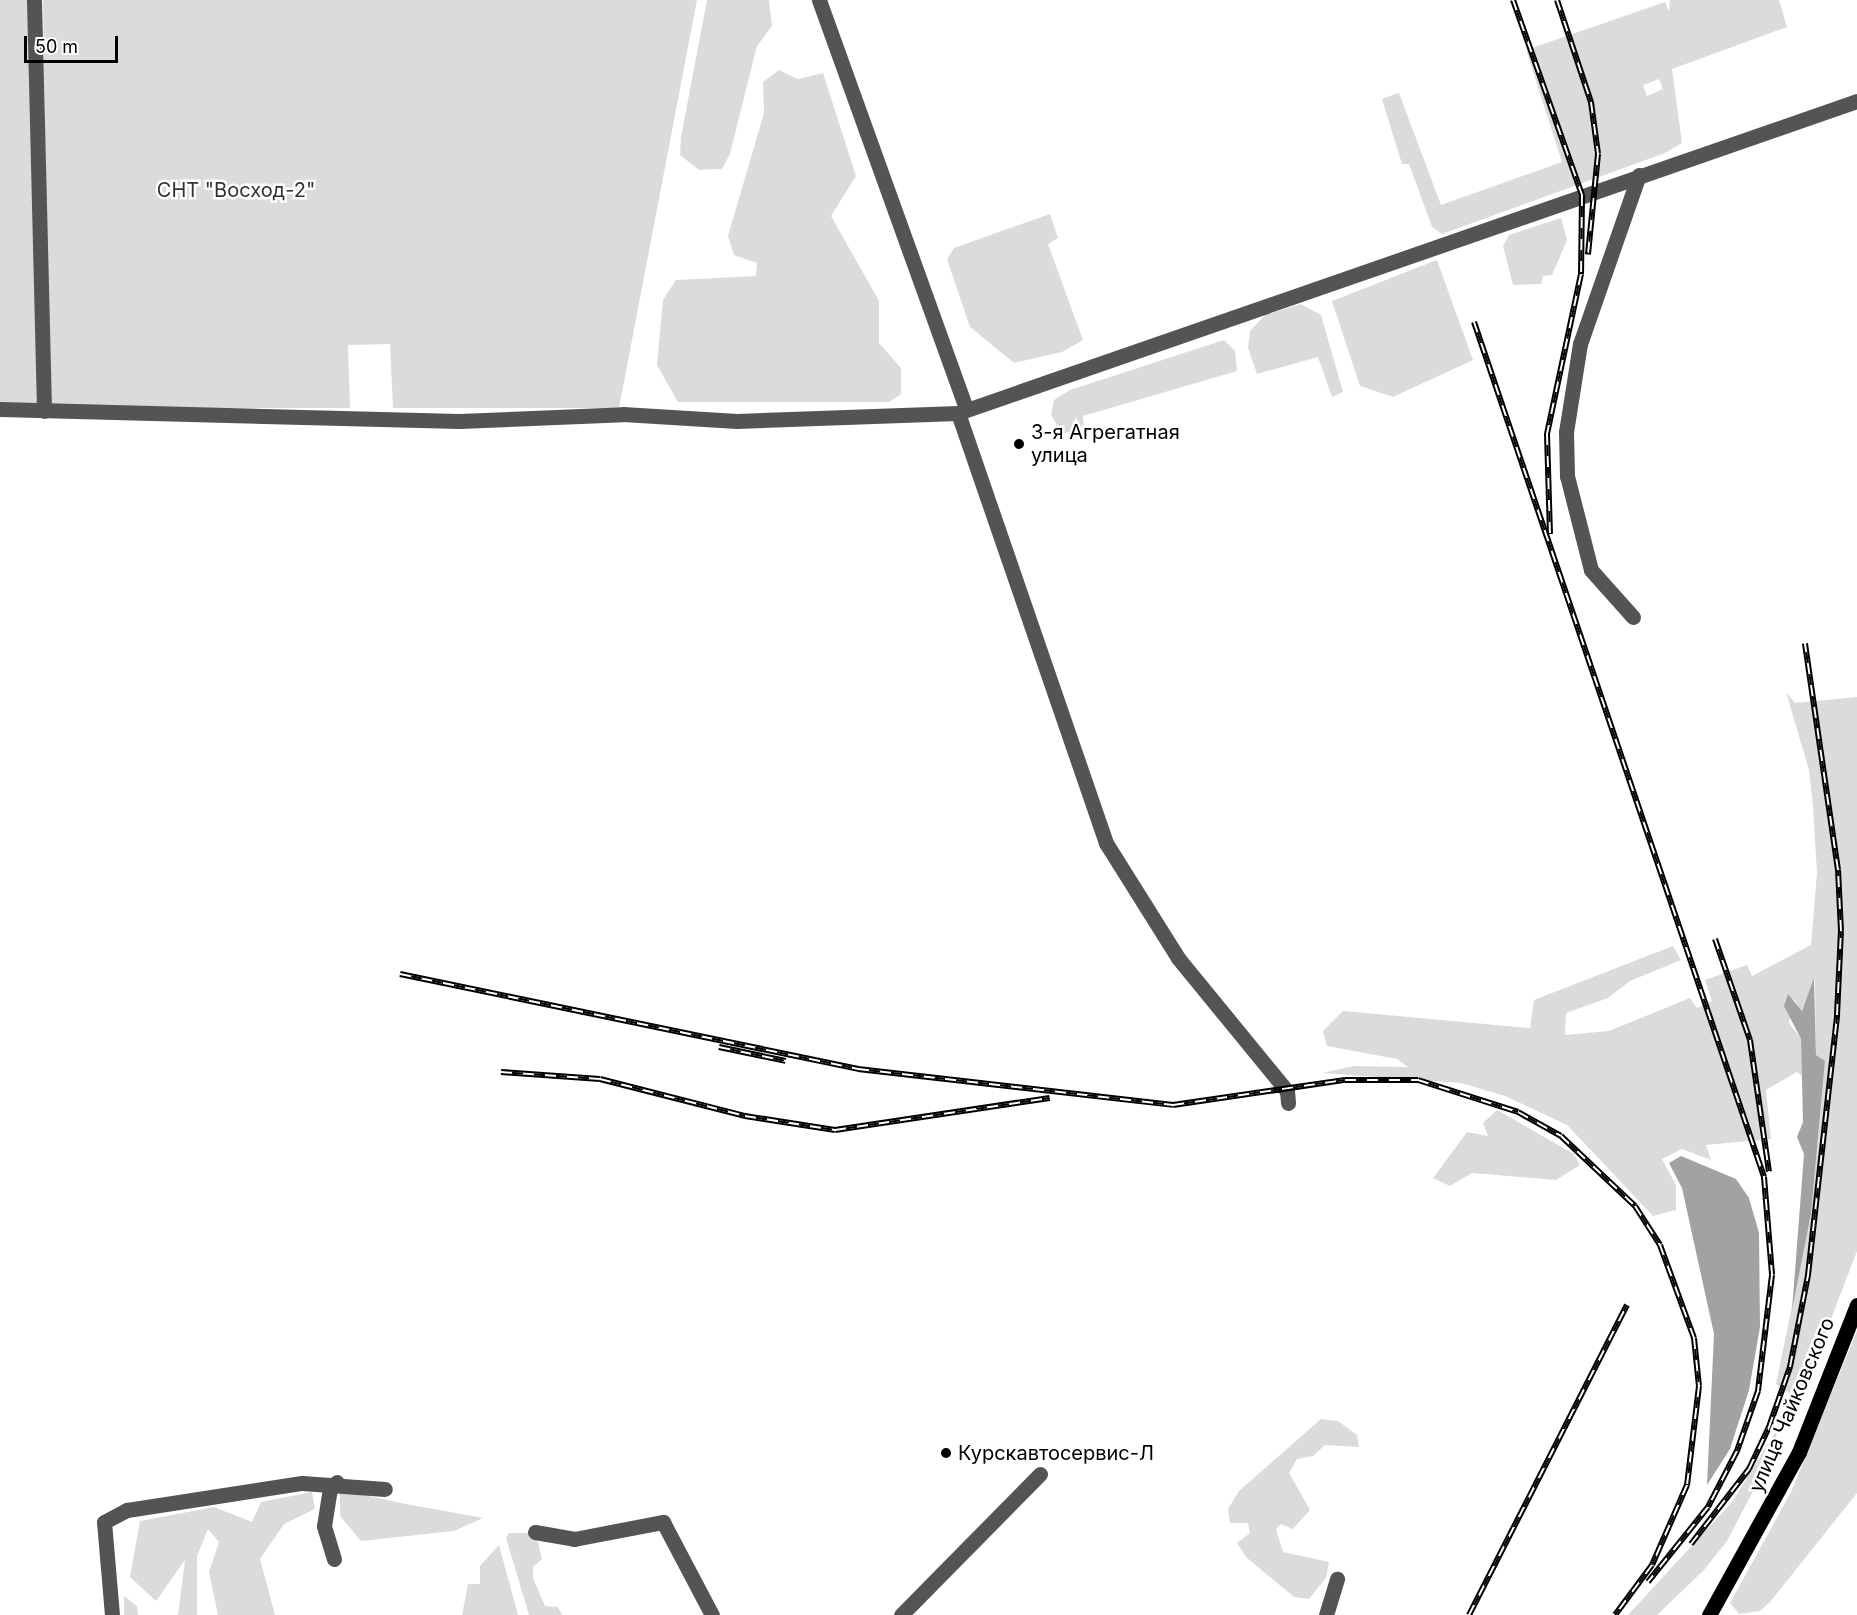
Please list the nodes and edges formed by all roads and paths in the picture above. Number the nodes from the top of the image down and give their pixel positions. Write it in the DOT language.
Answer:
graph roads {
  1 [pos="34,0"];
  2 [pos="819,0"];
  3 [pos="1857,101"];
  4 [pos="1639,175"];
  5 [pos="0,409"];
  6 [pos="44,411"];
  7 [pos="962,411"];
  8 [pos="1633,617"];
  9 [pos="1288,1103"];
  10 [pos="1857,1305"];
  11 [pos="1040,1474"];
  12 [pos="337,1482"];
  13 [pos="385,1489"];
  14 [pos="535,1532"];
  15 [pos="334,1559"];
  16 [pos="1337,1579"];
  17 [pos="112,1615"];
  18 [pos="712,1615"];
  19 [pos="902,1615"];
  20 [pos="1326,1615"];
  21 [pos="1709,1615"];
  1 -- 6 [label="street"];
  2 -- 7 [label="street"];
  3 -- 4 [label="street"];
  4 -- 7 [label="street"];
  4 -- 8 [label="street"];
  5 -- 6 [label="street"];
  6 -- 7 [label="street"];
  7 -- 9 [label="street"];
  10 -- 21 [label="main road, улица Чайковского"];
  11 -- 19 [label="street"];
  12 -- 13 [label="street"];
  12 -- 15 [label="street"];
  12 -- 17 [label="street"];
  14 -- 18 [label="street"];
  16 -- 20 [label="street"];
}
